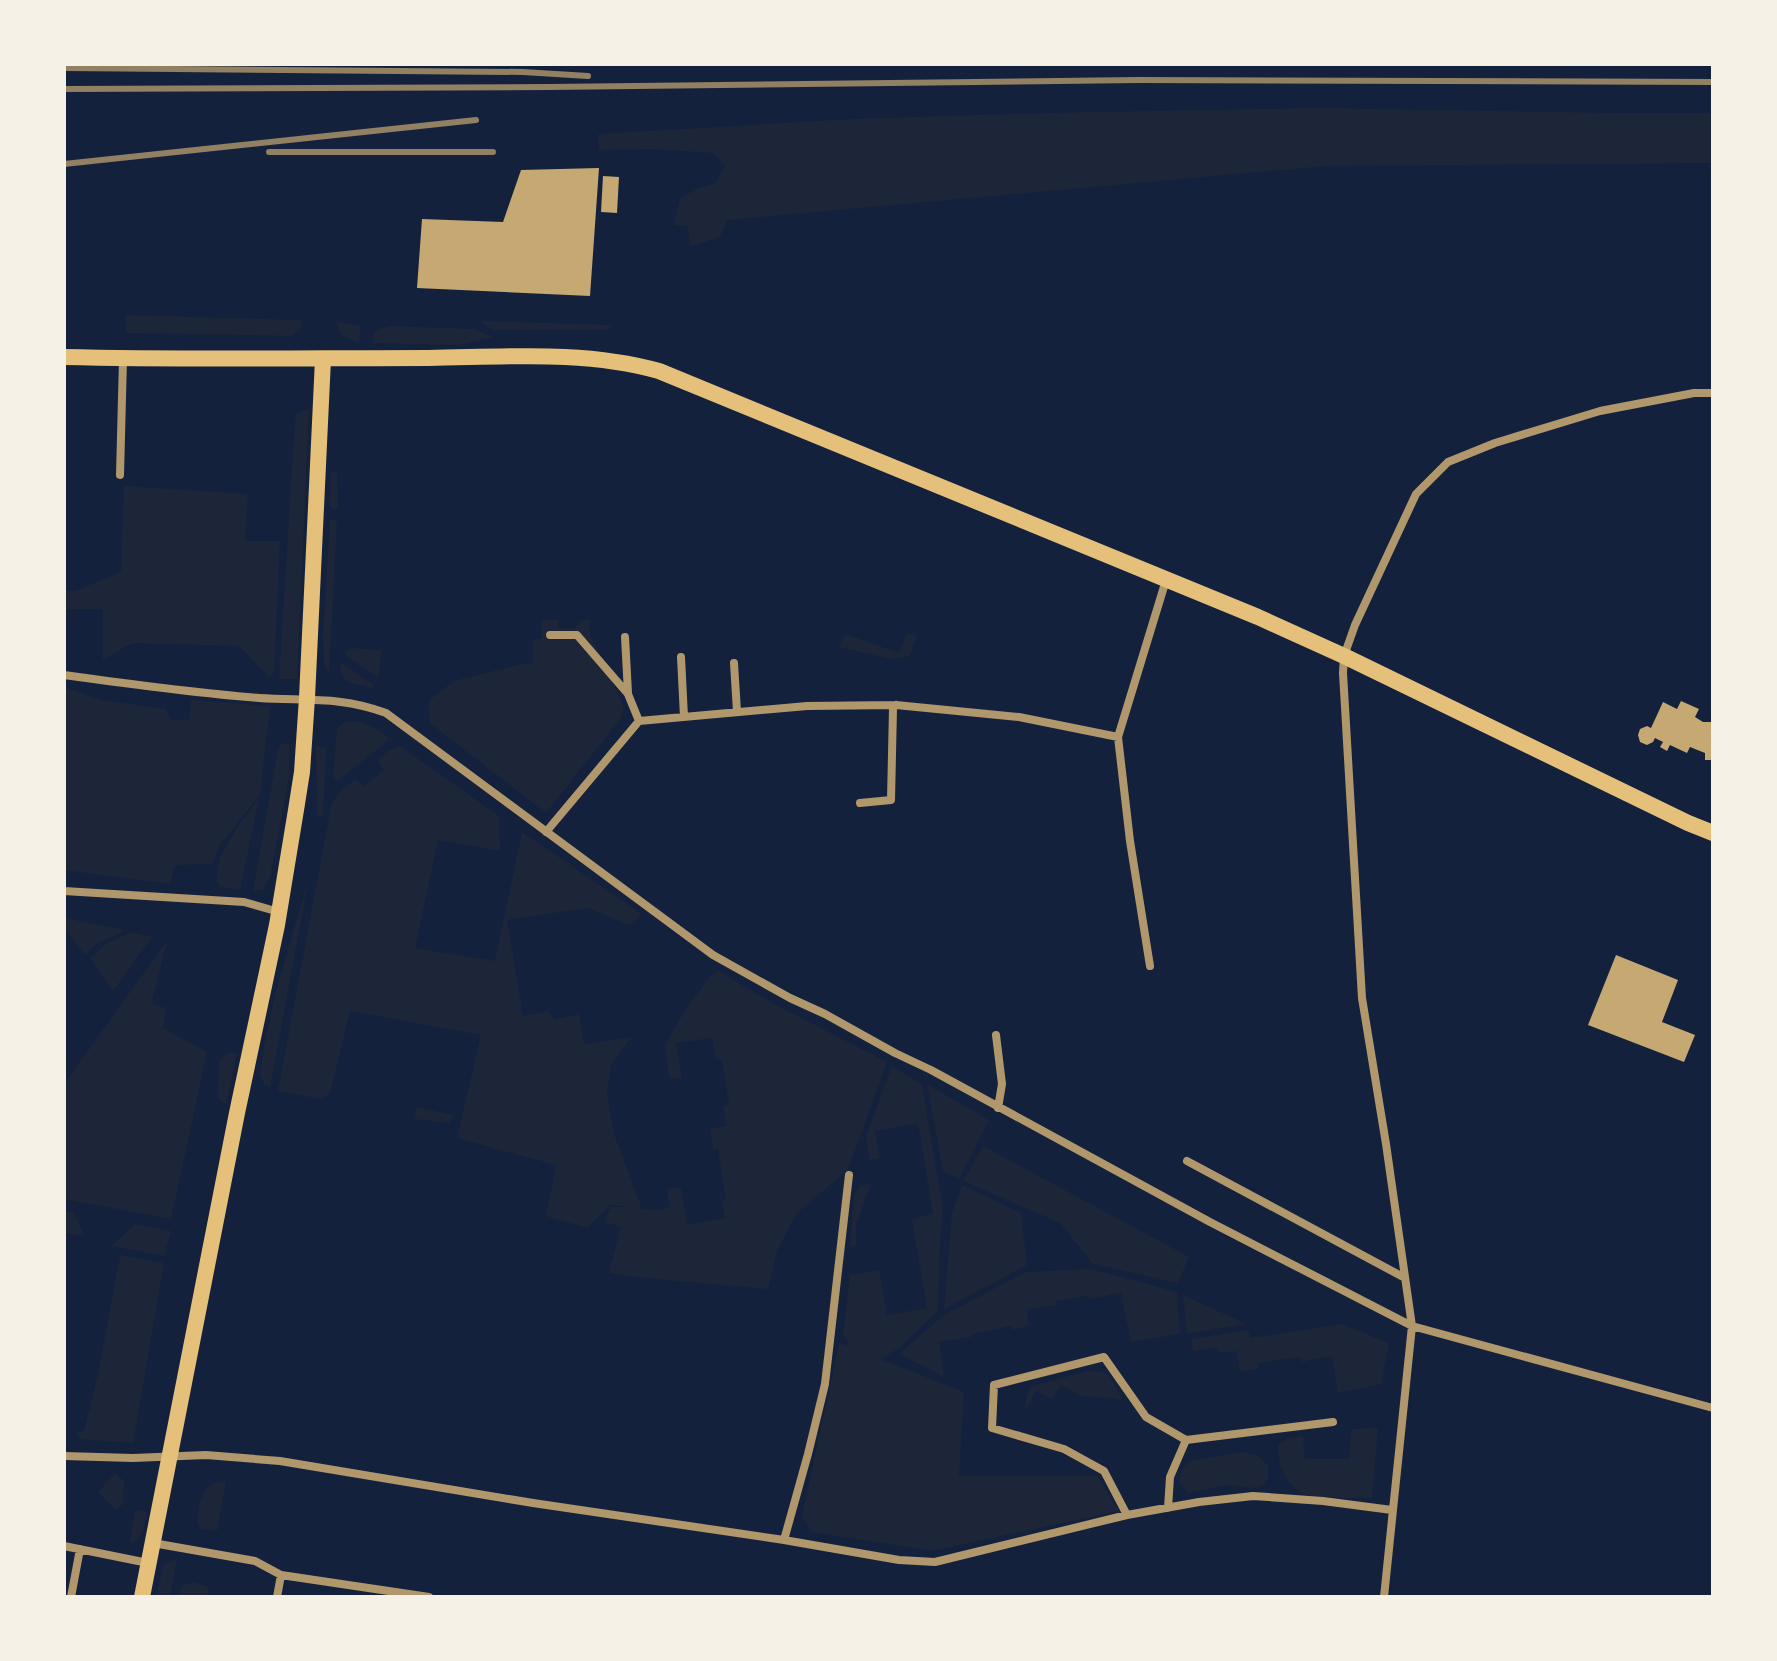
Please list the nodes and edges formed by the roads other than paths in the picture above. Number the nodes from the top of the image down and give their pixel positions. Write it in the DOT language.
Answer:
graph roads {
  1 [pos="64,357"];
  2 [pos="123,358"];
  3 [pos="323,359"];
  4 [pos="1713,393"];
  5 [pos="120,475"];
  6 [pos="1166,579"];
  7 [pos="550,635"];
  8 [pos="625,637"];
  9 [pos="1344,656"];
  10 [pos="681,657"];
  11 [pos="734,663"];
  12 [pos="64,675"];
  13 [pos="628,694"];
  14 [pos="307,698"];
  15 [pos="896,705"];
  16 [pos="737,712"];
  17 [pos="684,717"];
  18 [pos="639,721"];
  19 [pos="1118,737"];
  20 [pos="860,803"];
  21 [pos="546,832"];
  22 [pos="1713,833"];
  23 [pos="64,891"];
  24 [pos="279,912"];
  25 [pos="1150,966"];
  26 [pos="996,1035"];
  27 [pos="998,1108"];
  28 [pos="1187,1161"];
  29 [pos="849,1175"];
  30 [pos="1405,1278"];
  31 [pos="1412,1326"];
  32 [pos="1713,1408"];
  33 [pos="1333,1422"];
  34 [pos="1186,1440"];
  35 [pos="64,1456"];
  36 [pos="171,1456"];
  37 [pos="1168,1508"];
  38 [pos="1392,1510"];
  39 [pos="1127,1515"];
  40 [pos="784,1540"];
  41 [pos="153,1543"];
  42 [pos="64,1546"];
  43 [pos="80,1549"];
  44 [pos="149,1563"];
  45 [pos="281,1575"];
  46 [pos="71,1597"];
  47 [pos="142,1597"];
  48 [pos="277,1597"];
  49 [pos="429,1597"];
  50 [pos="1384,1597"];
  1 -- 2 [label="main road"];
  2 -- 3 [label="main road"];
  2 -- 5 [label="street"];
  3 -- 6 [label="main road"];
  3 -- 14 [label="main road"];
  4 -- 9 [label="street"];
  6 -- 9 [label="main road"];
  6 -- 19 [label="street"];
  7 -- 13 [label="street"];
  8 -- 13 [label="street"];
  9 -- 22 [label="main road"];
  9 -- 30 [label="street"];
  10 -- 17 [label="street"];
  11 -- 16 [label="street"];
  12 -- 14 [label="street"];
  13 -- 18 [label="street"];
  14 -- 21 [label="street"];
  14 -- 24 [label="main road"];
  15 -- 16 [label="street"];
  15 -- 19 [label="street"];
  15 -- 20 [label="street"];
  16 -- 17 [label="street"];
  17 -- 18 [label="street"];
  18 -- 21 [label="street"];
  19 -- 25 [label="street"];
  21 -- 27 [label="street"];
  23 -- 24 [label="street"];
  24 -- 36 [label="main road"];
  26 -- 27 [label="street"];
  27 -- 31 [label="street"];
  28 -- 30 [label="street"];
  29 -- 40 [label="street"];
  30 -- 31 [label="street"];
  31 -- 32 [label="street"];
  31 -- 38 [label="street"];
  33 -- 34 [label="street"];
  34 -- 37 [label="street"];
  34 -- 39 [label="street"];
  35 -- 36 [label="street"];
  36 -- 40 [label="street"];
  36 -- 41 [label="main road"];
  37 -- 38 [label="street"];
  37 -- 39 [label="street"];
  38 -- 50 [label="street"];
  39 -- 40 [label="street"];
  41 -- 44 [label="main road"];
  41 -- 45 [label="street"];
  42 -- 43 [label="street"];
  43 -- 44 [label="street"];
  43 -- 46 [label="street"];
  44 -- 47 [label="main road"];
  45 -- 48 [label="street"];
  45 -- 49 [label="street"];
}
